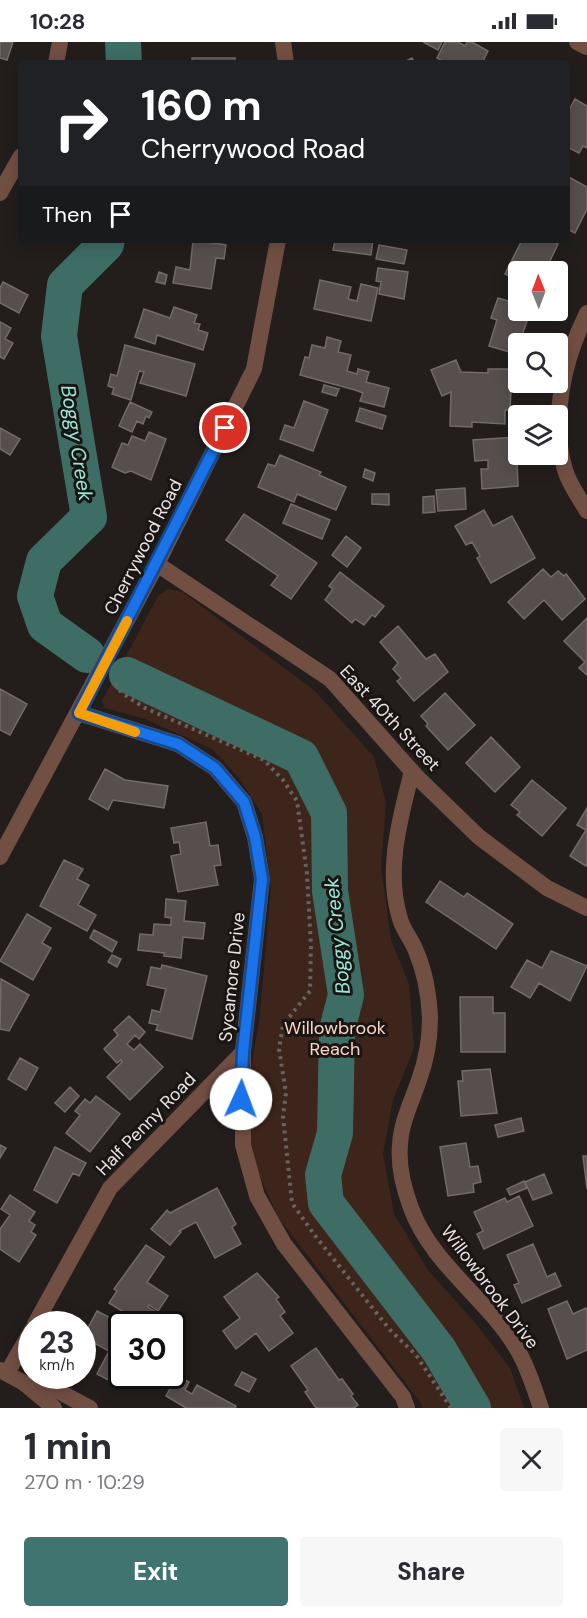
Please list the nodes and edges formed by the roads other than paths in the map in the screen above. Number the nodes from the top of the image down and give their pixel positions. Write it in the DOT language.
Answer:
graph roads {
  1 [pos="60,42"];
  2 [pos="284,42"];
  3 [pos="577,42"];
  4 [pos="587,47"];
  5 [pos="57,60"];
  6 [pos="286,60"];
  7 [pos="18,161"];
  8 [pos="0,193"];
  9 [pos="277,243"];
  10 [pos="587,313"];
  11 [pos="587,511"];
  12 [pos="158,564"];
  13 [pos="79,713"];
  14 [pos="412,771"];
  15 [pos="0,857"];
  16 [pos="587,908"];
  17 [pos="243,1052"];
  18 [pos="41,1311"];
  19 [pos="18,1351"];
  20 [pos="4,1372"];
  21 [pos="18,1380"];
  22 [pos="31,1389"];
  23 [pos="50,1389"];
  24 [pos="54,1408"];
  25 [pos="90,1408"];
  26 [pos="407,1408"];
  27 [pos="541,1408"];
  1 -- 5 [label="street"];
  2 -- 6 [label="street"];
  3 -- 4 [label="street"];
  7 -- 8 [label="street"];
  9 -- 12 [label="street, Cherrywood Road"];
  10 -- 11 [label="street"];
  12 -- 13 [label="street, Cherrywood Road"];
  12 -- 14 [label="street, East 40th Street"];
  13 -- 15 [label="street, Cherrywood Road"];
  13 -- 17 [label="street, Sycamore Drive"];
  14 -- 16 [label="street, East 40th Street"];
  14 -- 27 [label="street, Willowbrook Drive"];
  17 -- 18 [label="street, Half Penny Road"];
  17 -- 26 [label="street, Sycamore Drive"];
  19 -- 20 [label="street"];
  20 -- 21 [label="street"];
  22 -- 24 [label="street"];
  23 -- 25 [label="street"];
}
